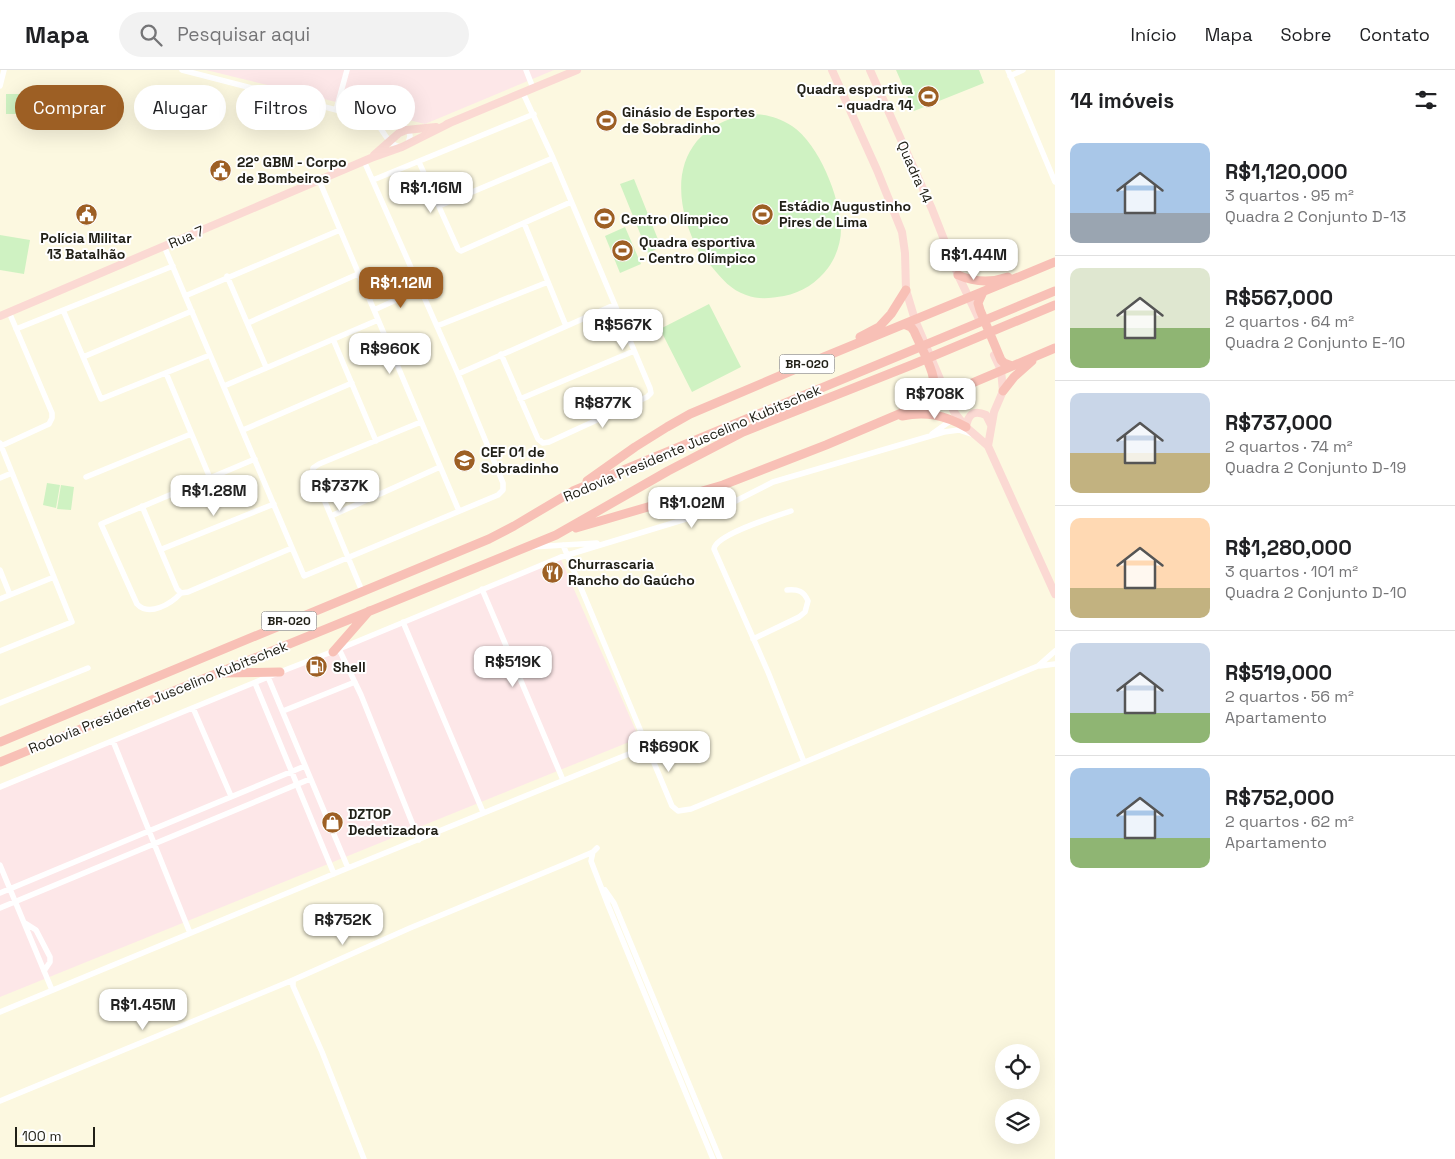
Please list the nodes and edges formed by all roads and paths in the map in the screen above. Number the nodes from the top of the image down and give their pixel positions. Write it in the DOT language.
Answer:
graph roads {
  1 [pos="4,70"];
  2 [pos="183,70"];
  3 [pos="347,70"];
  4 [pos="526,70"];
  5 [pos="577,70"];
  6 [pos="832,70"];
  7 [pos="870,70"];
  8 [pos="1023,70"];
  9 [pos="565,72"];
  10 [pos="1009,73"];
  11 [pos="343,85"];
  12 [pos="0,86"];
  13 [pos="534,88"];
  14 [pos="523,93"];
  15 [pos="336,110"];
  16 [pos="534,114"];
  17 [pos="450,123"];
  18 [pos="415,129"];
  19 [pos="383,130"];
  20 [pos="409,130"];
  21 [pos="388,141"];
  22 [pos="405,146"];
  23 [pos="553,158"];
  24 [pos="367,160"];
  25 [pos="419,162"];
  26 [pos="319,180"];
  27 [pos="373,180"];
  28 [pos="1055,182"];
  29 [pos="571,202"];
  30 [pos="439,206"];
  31 [pos="524,223"];
  32 [pos="340,230"];
  33 [pos="164,246"];
  34 [pos="1055,261"];
  35 [pos="173,266"];
  36 [pos="412,272"];
  37 [pos="358,274"];
  38 [pos="958,275"];
  39 [pos="227,276"];
  40 [pos="548,282"];
  41 [pos="420,289"];
  42 [pos="365,290"];
  43 [pos="906,290"];
  44 [pos="1055,291"];
  45 [pos="983,292"];
  46 [pos="185,296"];
  47 [pos="970,298"];
  48 [pos="614,305"];
  49 [pos="1055,305"];
  50 [pos="63,310"];
  51 [pos="374,310"];
  52 [pos="192,311"];
  53 [pos="9,312"];
  54 [pos="0,316"];
  55 [pos="378,320"];
  56 [pos="916,320"];
  57 [pos="248,323"];
  58 [pos="904,324"];
  59 [pos="437,326"];
  60 [pos="566,326"];
  61 [pos="16,329"];
  62 [pos="333,339"];
  63 [pos="1055,348"];
  64 [pos="634,351"];
  65 [pos="1042,353"];
  66 [pos="501,354"];
  67 [pos="210,356"];
  68 [pos="83,357"];
  69 [pos="824,357"];
  70 [pos="997,360"];
  71 [pos="1012,366"];
  72 [pos="266,367"];
  73 [pos="1001,370"];
  74 [pos="166,373"];
  75 [pos="458,374"];
  76 [pos="991,375"];
  77 [pos="352,383"];
  78 [pos="224,386"];
  79 [pos="1003,391"];
  80 [pos="946,393"];
  81 [pos="520,399"];
  82 [pos="932,399"];
  83 [pos="954,418"];
  84 [pos="884,419"];
  85 [pos="421,422"];
  86 [pos="991,425"];
  87 [pos="966,427"];
  88 [pos="243,430"];
  89 [pos="191,434"];
  90 [pos="975,436"];
  91 [pos="926,438"];
  92 [pos="376,441"];
  93 [pos="0,444"];
  94 [pos="988,446"];
  95 [pos="255,459"];
  96 [pos="440,467"];
  97 [pos="12,473"];
  98 [pos="86,476"];
  99 [pos="0,478"];
  100 [pos="210,478"];
  101 [pos="573,491"];
  102 [pos="274,504"];
  103 [pos="142,506"];
  104 [pos="459,511"];
  105 [pos="791,511"];
  106 [pos="330,516"];
  107 [pos="556,534"];
  108 [pos="607,542"];
  109 [pos="563,545"];
  110 [pos="524,547"];
  111 [pos="292,548"];
  112 [pos="162,549"];
  113 [pos="568,555"];
  114 [pos="347,558"];
  115 [pos="0,570"];
  116 [pos="54,577"];
  117 [pos="482,589"];
  118 [pos="787,590"];
  119 [pos="362,591"];
  120 [pos="181,593"];
  121 [pos="10,594"];
  122 [pos="1055,594"];
  123 [pos="0,599"];
  124 [pos="371,609"];
  125 [pos="403,622"];
  126 [pos="752,639"];
  127 [pos="0,651"];
  128 [pos="336,651"];
  129 [pos="1055,651"];
  130 [pos="1055,664"];
  131 [pos="1038,666"];
  132 [pos="88,668"];
  133 [pos="280,672"];
  134 [pos="216,673"];
  135 [pos="268,677"];
  136 [pos="255,682"];
  137 [pos="355,682"];
  138 [pos="0,703"];
  139 [pos="193,708"];
  140 [pos="283,711"];
  141 [pos="0,742"];
  142 [pos="113,742"];
  143 [pos="646,747"];
  144 [pos="0,762"];
  145 [pos="804,762"];
  146 [pos="305,766"];
  147 [pos="292,771"];
  148 [pos="310,779"];
  149 [pos="562,780"];
  150 [pos="298,784"];
  151 [pos="0,787"];
  152 [pos="231,796"];
  153 [pos="483,812"];
  154 [pos="149,831"];
  155 [pos="419,840"];
  156 [pos="154,844"];
  157 [pos="0,865"];
  158 [pos="348,868"];
  159 [pos="334,874"];
  160 [pos="601,884"];
  161 [pos="10,888"];
  162 [pos="0,893"];
  163 [pos="16,901"];
  164 [pos="0,908"];
  165 [pos="25,923"];
  166 [pos="190,933"];
  167 [pos="44,971"];
  168 [pos="293,980"];
  169 [pos="52,990"];
  170 [pos="0,1012"];
  171 [pos="0,1101"];
  172 [pos="364,1159"];
  173 [pos="713,1159"];
  174 [pos="720,1159"];
  1 -- 12 [label="street"];
  2 -- 15 [label="street"];
  3 -- 11 [label="street"];
  4 -- 13 [label="street"];
  5 -- 9 [label="main road, Rua 7"];
  6 -- 43 [label="main road"];
  7 -- 38 [label="main road, Quadra 14"];
  8 -- 10 [label="street"];
  9 -- 13 [label="main road, Rua 7"];
  10 -- 28 [label="street"];
  13 -- 14 [label="main road, Rua 7"];
  14 -- 16 [label="street"];
  14 -- 17 [label="main road, Rua 7"];
  16 -- 23 [label="street"];
  16 -- 25 [label="street"];
  17 -- 18 [label="main road, Rua 7"];
  17 -- 22 [label="main road, Rua 7"];
  19 -- 21 [label="street"];
  20 -- 21 [label="main road, Rua 7"];
  20 -- 22 [label="street"];
  21 -- 22 [label="street"];
  21 -- 24 [label="main road, Rua 7"];
  22 -- 24 [label="main road, Rua 7"];
  23 -- 29 [label="street"];
  23 -- 30 [label="street"];
  24 -- 26 [label="main road, Rua 7"];
  24 -- 27 [label="street"];
  25 -- 27 [label="street"];
  25 -- 30 [label="street"];
  26 -- 32 [label="street"];
  26 -- 33 [label="main road, Rua 7"];
  27 -- 36 [label="street"];
  29 -- 31 [label="street"];
  29 -- 48 [label="street"];
  30 -- 31 [label="street"];
  31 -- 40 [label="street"];
  32 -- 37 [label="street"];
  32 -- 39 [label="street"];
  33 -- 35 [label="street"];
  33 -- 53 [label="main road, Rua 7"];
  34 -- 38 [label="highway"];
  34 -- 45 [label="highway, BR-020"];
  35 -- 46 [label="street"];
  35 -- 50 [label="street"];
  36 -- 41 [label="street"];
  36 -- 42 [label="street"];
  37 -- 42 [label="street"];
  37 -- 57 [label="street"];
  38 -- 47 [label="main road, Quadra 14"];
  39 -- 46 [label="street"];
  39 -- 57 [label="street"];
  40 -- 59 [label="street"];
  40 -- 60 [label="street"];
  41 -- 51 [label="street"];
  41 -- 59 [label="street"];
  42 -- 51 [label="street"];
  43 -- 56 [label="main road"];
  43 -- 69 [label="highway"];
  44 -- 101 [label="highway, Rodovia Presidente Juscelino Kubitschek / BR-020"];
  45 -- 47 [label="highway, BR-020"];
  45 -- 71 [label="highway"];
  46 -- 52 [label="street"];
  47 -- 56 [label="highway, BR-020"];
  47 -- 70 [label="main road, Quadra 14"];
  48 -- 60 [label="street"];
  48 -- 64 [label="street"];
  49 -- 107 [label="highway, Rodovia Presidente Juscelino Kubitschek / BR-020"];
  50 -- 61 [label="street"];
  50 -- 68 [label="street"];
  51 -- 55 [label="street"];
  52 -- 67 [label="street"];
  52 -- 68 [label="street"];
  53 -- 54 [label="main road, Rua 7"];
  53 -- 61 [label="street"];
  55 -- 62 [label="street"];
  55 -- 85 [label="street"];
  56 -- 58 [label="highway, BR-020"];
  56 -- 80 [label="main road"];
  57 -- 72 [label="street"];
  58 -- 69 [label="highway, BR-020"];
  58 -- 82 [label="highway"];
  59 -- 75 [label="street"];
  60 -- 66 [label="street"];
  61 -- 93 [label="street"];
  62 -- 72 [label="street"];
  62 -- 77 [label="street"];
  63 -- 65 [label="highway, BR-020"];
  64 -- 81 [label="street"];
  64 -- 81 [label="street"];
  65 -- 71 [label="highway, BR-020"];
  65 -- 79 [label="highway"];
  66 -- 75 [label="street"];
  66 -- 81 [label="street"];
  67 -- 74 [label="street"];
  67 -- 78 [label="street"];
  68 -- 74 [label="street"];
  69 -- 101 [label="highway, BR-020"];
  70 -- 73 [label="main road, Quadra 14"];
  70 -- 76 [label="highway"];
  71 -- 73 [label="highway, BR-020"];
  72 -- 78 [label="street"];
  73 -- 76 [label="highway, BR-020"];
  73 -- 79 [label="main road, Quadra 14"];
  74 -- 89 [label="street"];
  75 -- 104 [label="street"];
  76 -- 80 [label="highway, BR-020"];
  77 -- 88 [label="street"];
  77 -- 92 [label="street"];
  78 -- 88 [label="street"];
  79 -- 86 [label="main road"];
  80 -- 82 [label="highway, BR-020"];
  80 -- 83 [label="main road"];
  82 -- 84 [label="highway, BR-020"];
  83 -- 84 [label="highway"];
  83 -- 87 [label="highway"];
  83 -- 91 [label="street"];
  84 -- 107 [label="highway, BR-020"];
  85 -- 92 [label="street"];
  85 -- 96 [label="street"];
  86 -- 87 [label="main road"];
  86 -- 94 [label="main road"];
  87 -- 90 [label="main road"];
  88 -- 95 [label="street"];
  89 -- 98 [label="street"];
  89 -- 100 [label="street"];
  90 -- 91 [label="street"];
  90 -- 94 [label="main road"];
  91 -- 108 [label="street"];
  92 -- 106 [label="street"];
  93 -- 97 [label="street"];
  94 -- 122 [label="main road"];
  95 -- 100 [label="street"];
  95 -- 102 [label="street"];
  96 -- 104 [label="street"];
  96 -- 106 [label="street"];
  97 -- 99 [label="street"];
  97 -- 116 [label="street"];
  100 -- 103 [label="street"];
  101 -- 119 [label="highway, Rodovia Presidente Juscelino Kubitschek / BR-020"];
  102 -- 111 [label="street"];
  102 -- 112 [label="street"];
  103 -- 112 [label="street"];
  103 -- 120 [label="street"];
  104 -- 114 [label="street"];
  105 -- 126 [label="street"];
  106 -- 114 [label="street"];
  107 -- 110 [label="highway, Rodovia Presidente Juscelino Kubitschek / BR-020"];
  108 -- 109 [label="street"];
  108 -- 113 [label="street"];
  109 -- 110 [label="street"];
  109 -- 113 [label="street"];
  110 -- 124 [label="highway, Rodovia Presidente Juscelino Kubitschek / BR-020"];
  111 -- 114 [label="street"];
  111 -- 120 [label="street"];
  112 -- 120 [label="street"];
  113 -- 117 [label="street"];
  113 -- 143 [label="street"];
  114 -- 119 [label="street"];
  115 -- 121 [label="street"];
  116 -- 121 [label="street"];
  116 -- 127 [label="street"];
  117 -- 125 [label="street"];
  117 -- 149 [label="street"];
  118 -- 126 [label="street"];
  119 -- 141 [label="highway, Rodovia Presidente Juscelino Kubitschek / BR-020"];
  121 -- 123 [label="street"];
  124 -- 128 [label="highway"];
  124 -- 134 [label="highway, Rodovia Presidente Juscelino Kubitschek / BR-020"];
  125 -- 128 [label="street"];
  125 -- 153 [label="street"];
  126 -- 145 [label="street"];
  128 -- 133 [label="street"];
  128 -- 137 [label="street"];
  129 -- 131 [label="street"];
  130 -- 131 [label="street"];
  131 -- 145 [label="street"];
  132 -- 138 [label="street"];
  133 -- 134 [label="highway"];
  133 -- 135 [label="street"];
  134 -- 144 [label="highway, Rodovia Presidente Juscelino Kubitschek / BR-020"];
  135 -- 136 [label="street"];
  135 -- 140 [label="street"];
  136 -- 139 [label="street"];
  136 -- 147 [label="street"];
  137 -- 140 [label="street"];
  137 -- 155 [label="street"];
  139 -- 142 [label="street"];
  139 -- 152 [label="street"];
  140 -- 146 [label="street"];
  142 -- 151 [label="street"];
  142 -- 154 [label="street"];
  143 -- 145 [label="street"];
  143 -- 149 [label="street"];
  146 -- 147 [label="street"];
  146 -- 148 [label="street"];
  147 -- 150 [label="street"];
  147 -- 152 [label="street"];
  148 -- 150 [label="street"];
  148 -- 158 [label="street"];
  149 -- 153 [label="street"];
  150 -- 156 [label="street"];
  150 -- 159 [label="street"];
  152 -- 154 [label="street"];
  153 -- 155 [label="street"];
  154 -- 156 [label="street"];
  154 -- 161 [label="street"];
  155 -- 158 [label="street"];
  156 -- 163 [label="street"];
  156 -- 166 [label="street"];
  157 -- 161 [label="street"];
  158 -- 159 [label="street"];
  159 -- 166 [label="street"];
  160 -- 168 [label="street"];
  160 -- 173 [label="street"];
  160 -- 174 [label="street"];
  161 -- 162 [label="street"];
  161 -- 163 [label="street"];
  163 -- 164 [label="street"];
  163 -- 165 [label="street"];
  165 -- 167 [label="street"];
  165 -- 167 [label="street"];
  166 -- 169 [label="street"];
  167 -- 169 [label="street"];
  168 -- 171 [label="street"];
  168 -- 172 [label="street"];
  169 -- 170 [label="street"];
}
